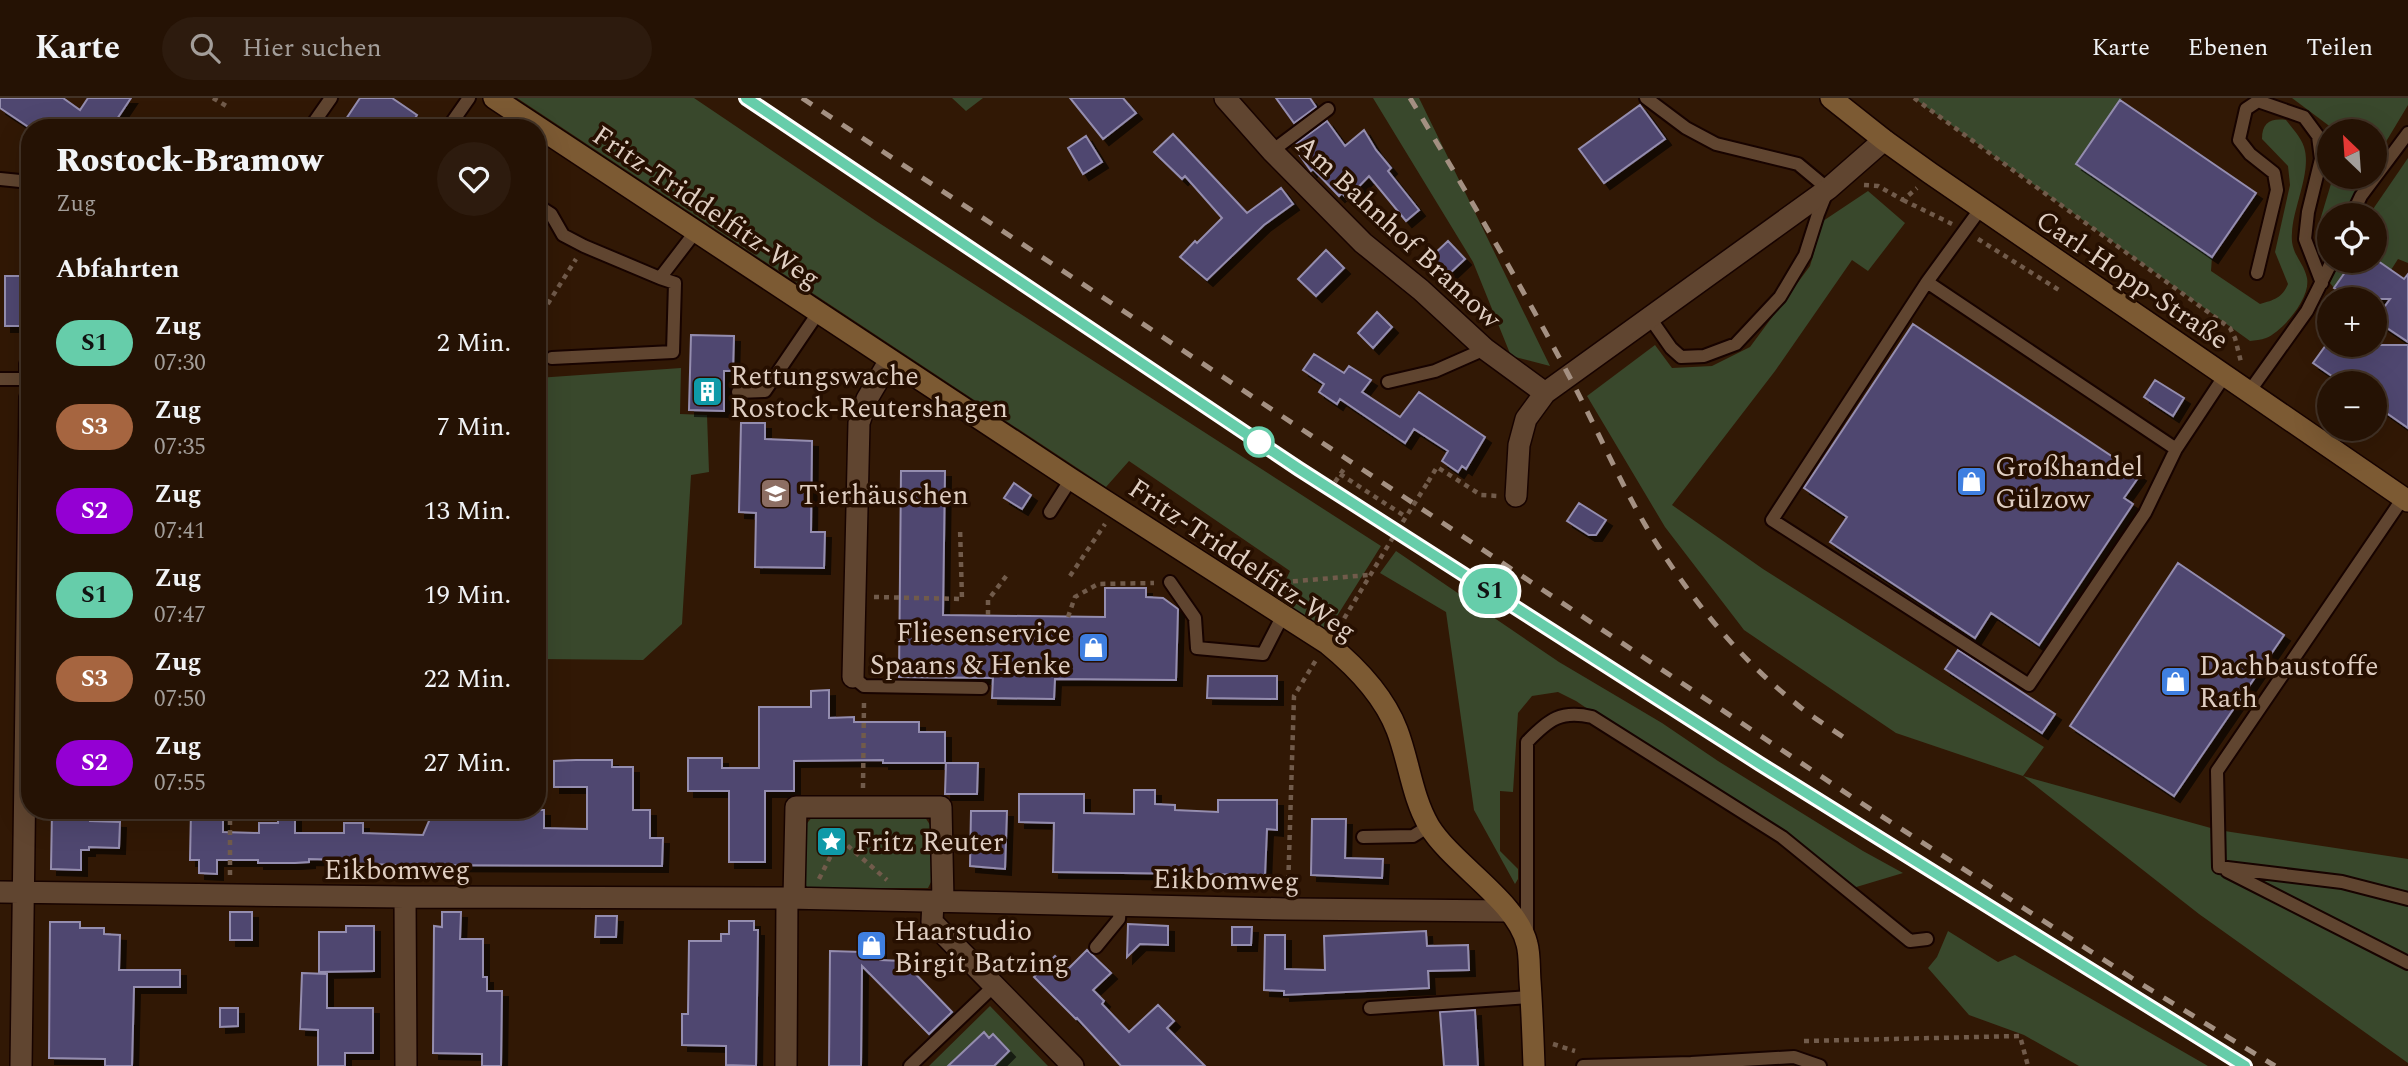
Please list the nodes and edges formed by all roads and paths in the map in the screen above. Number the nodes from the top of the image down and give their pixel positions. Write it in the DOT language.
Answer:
graph roads {
  1 [pos="213,98"];
  2 [pos="331,98"];
  3 [pos="469,98"];
  4 [pos="494,98"];
  5 [pos="1225,98"];
  6 [pos="1646,98"];
  7 [pos="1830,98"];
  8 [pos="1914,98"];
  9 [pos="228,107"];
  10 [pos="1328,108"];
  11 [pos="316,119"];
  12 [pos="454,119"];
  13 [pos="526,119"];
  14 [pos="546,132"];
  15 [pos="2408,133"];
  16 [pos="1884,141"];
  17 [pos="1272,151"];
  18 [pos="0,180"];
  19 [pos="21,181"];
  20 [pos="1860,185"];
  21 [pos="1919,187"];
  22 [pos="1829,189"];
  23 [pos="1903,200"];
  24 [pos="2358,203"];
  25 [pos="1981,208"];
  26 [pos="546,211"];
  27 [pos="1965,230"];
  28 [pos="696,231"];
  29 [pos="584,246"];
  30 [pos="2257,273"];
  31 [pos="2327,273"];
  32 [pos="660,278"];
  33 [pos="1927,282"];
  34 [pos="2322,283"];
  35 [pos="546,307"];
  36 [pos="818,313"];
  37 [pos="1650,318"];
  38 [pos="1485,349"];
  39 [pos="552,358"];
  40 [pos="890,360"];
  41 [pos="2225,375"];
  42 [pos="0,379"];
  43 [pos="21,379"];
  44 [pos="1388,382"];
  45 [pos="2254,385"];
  46 [pos="738,392"];
  47 [pos="1545,393"];
  48 [pos="2176,449"];
  49 [pos="1346,466"];
  50 [pos="1343,476"];
  51 [pos="1071,479"];
  52 [pos="1335,482"];
  53 [pos="1507,496"];
  54 [pos="2406,499"];
  55 [pos="1050,512"];
  56 [pos="1406,517"];
  57 [pos="1108,520"];
  58 [pos="960,527"];
  59 [pos="1007,575"];
  60 [pos="1370,575"];
  61 [pos="1070,576"];
  62 [pos="1170,582"];
  63 [pos="1235,586"];
  64 [pos="855,596"];
  65 [pos="988,615"];
  66 [pos="1283,615"];
  67 [pos="1068,617"];
  68 [pos="1333,637"];
  69 [pos="1317,660"];
  70 [pos="859,681"];
  71 [pos="982,688"];
  72 [pos="856,807"];
  73 [pos="25,819"];
  74 [pos="230,819"];
  75 [pos="1429,826"];
  76 [pos="1363,837"];
  77 [pos="840,839"];
  78 [pos="2219,867"];
  79 [pos="0,892"];
  80 [pos="24,892"];
  81 [pos="230,895"];
  82 [pos="405,898"];
  83 [pos="790,898"];
  84 [pos="818,899"];
  85 [pos="2408,899"];
  86 [pos="895,901"];
  87 [pos="938,901"];
  88 [pos="1120,905"];
  89 [pos="1287,909"];
  90 [pos="1509,911"];
  91 [pos="1927,939"];
  92 [pos="1528,944"];
  93 [pos="1096,947"];
  94 [pos="2408,963"];
  95 [pos="995,985"];
  96 [pos="1531,997"];
  97 [pos="1370,1008"];
  98 [pos="1802,1041"];
  99 [pos="1660,1065"];
  100 [pos="20,1066"];
  101 [pos="406,1066"];
  102 [pos="786,1066"];
  103 [pos="910,1066"];
  104 [pos="1073,1066"];
  105 [pos="1534,1066"];
  106 [pos="1583,1066"];
  107 [pos="1820,1066"];
  108 [pos="2028,1066"];
  1 -- 9 [label="path"];
  2 -- 11 [label="lane"];
  3 -- 12 [label="lane"];
  4 -- 13 [label="street, Fritz-Triddelfitz-Weg"];
  5 -- 17 [label="street, Am Bahnhof Bramow"];
  6 -- 22 [label="lane"];
  7 -- 16 [label="street, Carl-Hopp-Straße"];
  8 -- 45 [label="path"];
  10 -- 17 [label="lane"];
  14 -- 28 [label="street, Fritz-Triddelfitz-Weg"];
  15 -- 24 [label="lane"];
  16 -- 22 [label="street"];
  16 -- 25 [label="street, Carl-Hopp-Straße"];
  17 -- 38 [label="street, Am Bahnhof Bramow"];
  18 -- 19 [label="lane"];
  20 -- 23 [label="path"];
  21 -- 23 [label="path"];
  22 -- 37 [label="street"];
  22 -- 37 [label="lane"];
  23 -- 27 [label="path"];
  25 -- 27 [label="lane"];
  25 -- 41 [label="street, Carl-Hopp-Straße"];
  26 -- 29 [label="lane"];
  27 -- 33 [label="lane"];
  28 -- 32 [label="lane"];
  28 -- 36 [label="street, Fritz-Triddelfitz-Weg"];
  29 -- 32 [label="lane"];
  29 -- 35 [label="path"];
  30 -- 34 [label="lane"];
  31 -- 34 [label="lane"];
  32 -- 39 [label="lane"];
  33 -- 48 [label="lane"];
  33 -- 48 [label="lane"];
  34 -- 45 [label="lane"];
  36 -- 40 [label="street, Fritz-Triddelfitz-Weg"];
  36 -- 46 [label="lane"];
  37 -- 47 [label="street"];
  38 -- 44 [label="lane"];
  38 -- 47 [label="street, Am Bahnhof Bramow"];
  40 -- 51 [label="street, Fritz-Triddelfitz-Weg"];
  40 -- 64 [label="street"];
  41 -- 45 [label="street, Carl-Hopp-Straße"];
  41 -- 48 [label="lane"];
  42 -- 43 [label="lane"];
  45 -- 54 [label="street, Carl-Hopp-Straße"];
  47 -- 53 [label="street"];
  49 -- 50 [label="path"];
  50 -- 52 [label="path"];
  50 -- 56 [label="path"];
  51 -- 55 [label="lane"];
  51 -- 63 [label="street, Fritz-Triddelfitz-Weg"];
  53 -- 56 [label="path, bridge"];
  54 -- 78 [label="lane"];
  56 -- 60 [label="path, bridge"];
  57 -- 61 [label="path"];
  58 -- 64 [label="path"];
  59 -- 65 [label="path"];
  60 -- 63 [label="path"];
  60 -- 68 [label="path"];
  62 -- 66 [label="lane"];
  62 -- 67 [label="path"];
  63 -- 66 [label="street, Fritz-Triddelfitz-Weg"];
  64 -- 70 [label="street"];
  66 -- 75 [label="street, Fritz-Triddelfitz-Weg"];
  69 -- 89 [label="path"];
  70 -- 71 [label="lane"];
  70 -- 72 [label="path"];
  72 -- 77 [label="path"];
  72 -- 83 [label="street"];
  72 -- 87 [label="street"];
  73 -- 80 [label="street"];
  74 -- 81 [label="path"];
  75 -- 76 [label="lane"];
  75 -- 90 [label="street, Fritz-Triddelfitz-Weg"];
  77 -- 84 [label="path"];
  77 -- 86 [label="path"];
  78 -- 85 [label="lane"];
  78 -- 94 [label="lane"];
  79 -- 80 [label="street, Eikbomweg"];
  80 -- 81 [label="street, Eikbomweg"];
  80 -- 100 [label="street"];
  81 -- 82 [label="street, Eikbomweg"];
  82 -- 83 [label="street, Eikbomweg"];
  82 -- 101 [label="street"];
  83 -- 84 [label="street, Eikbomweg"];
  83 -- 102 [label="street"];
  84 -- 86 [label="street, Eikbomweg"];
  86 -- 87 [label="street, Eikbomweg"];
  87 -- 88 [label="street, Eikbomweg"];
  87 -- 95 [label="street"];
  88 -- 89 [label="street, Eikbomweg"];
  88 -- 93 [label="lane"];
  89 -- 90 [label="street, Eikbomweg"];
  90 -- 92 [label="street, Fritz-Triddelfitz-Weg"];
  91 -- 92 [label="lane"];
  92 -- 96 [label="street"];
  95 -- 103 [label="lane"];
  95 -- 104 [label="street"];
  96 -- 97 [label="lane"];
  96 -- 105 [label="street"];
  98 -- 108 [label="path"];
  99 -- 106 [label="lane"];
  99 -- 107 [label="lane"];
}
